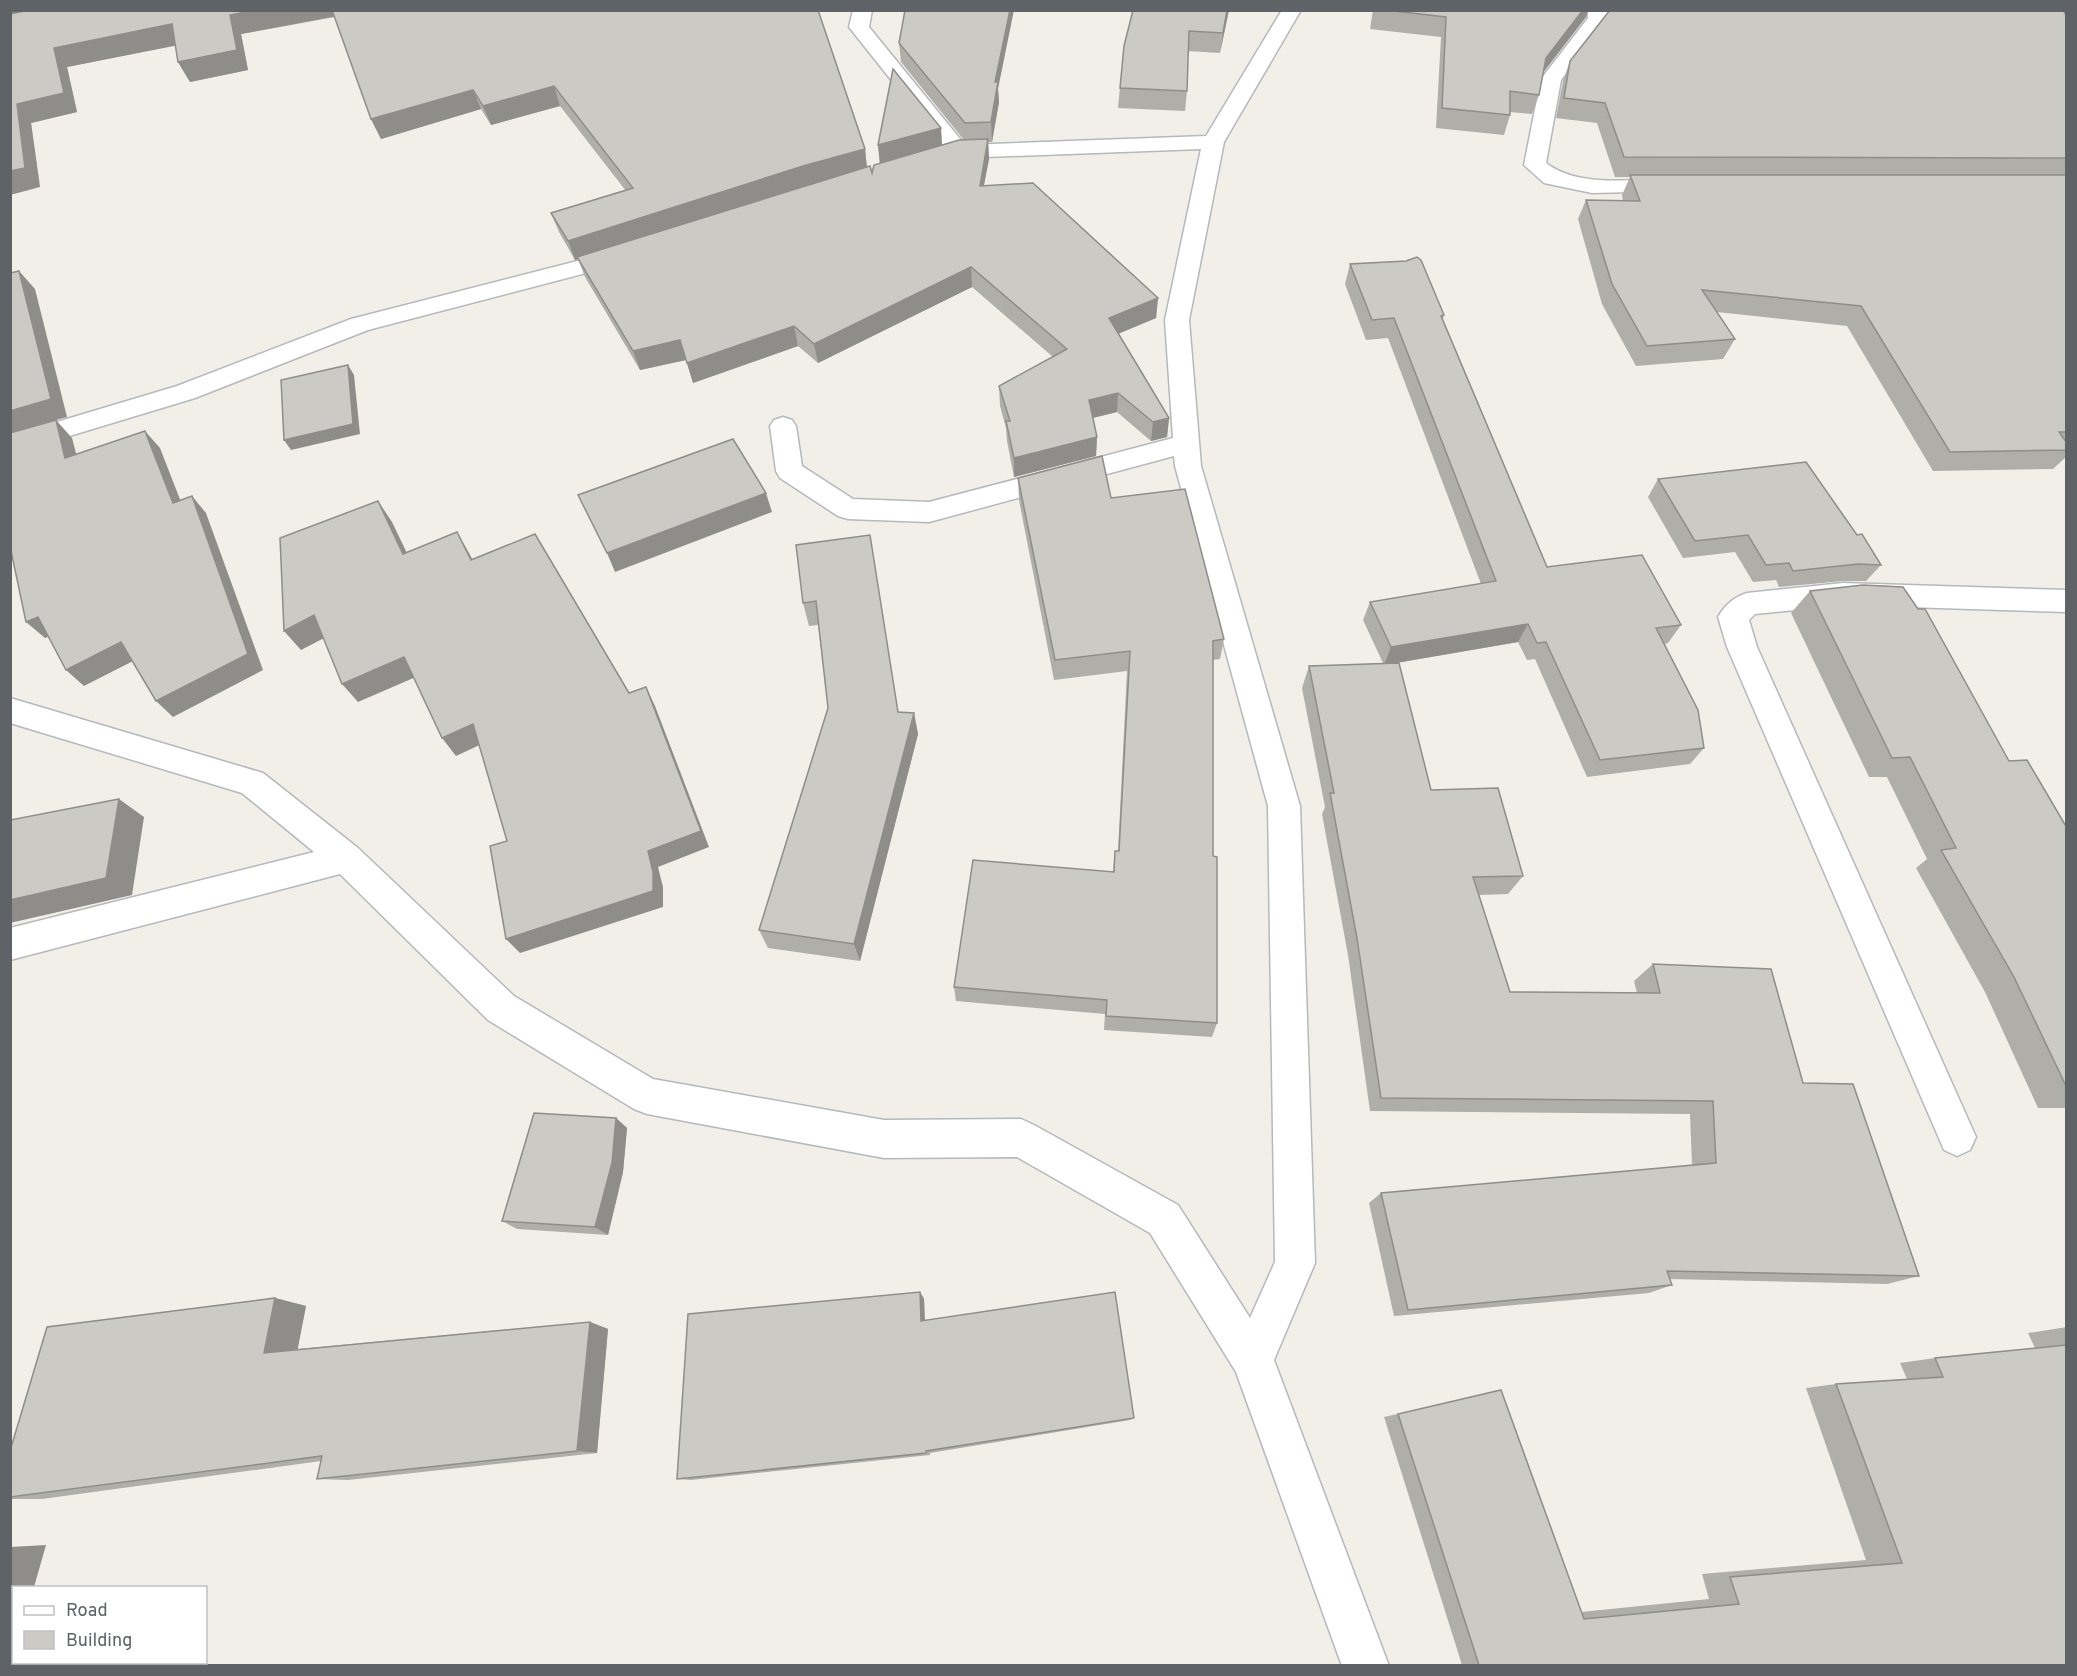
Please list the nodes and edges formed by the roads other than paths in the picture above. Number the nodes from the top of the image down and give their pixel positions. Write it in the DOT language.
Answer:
graph roads {
  1 [pos="862,10"];
  2 [pos="1292,10"];
  3 [pos="1598,10"];
  4 [pos="1213,142"];
  5 [pos="959,152"];
  6 [pos="926,162"];
  7 [pos="1687,186"];
  8 [pos="650,248"];
  9 [pos="783,426"];
  10 [pos="1185,444"];
  11 [pos="10,445"];
  12 [pos="2067,601"];
  13 [pos="10,710"];
  14 [pos="346,858"];
  15 [pos="10,944"];
  16 [pos="1957,1137"];
  17 [pos="1253,1360"];
  18 [pos="1366,1665"];
  1 -- 5 [label="street"];
  2 -- 4 [label="street"];
  3 -- 7 [label="street"];
  4 -- 5 [label="street"];
  4 -- 10 [label="street"];
  5 -- 6 [label="street"];
  8 -- 11 [label="street"];
  9 -- 10 [label="street"];
  10 -- 17 [label="street"];
  12 -- 16 [label="street"];
  13 -- 14 [label="street"];
  14 -- 15 [label="street"];
  14 -- 17 [label="street"];
  17 -- 18 [label="street"];
}
